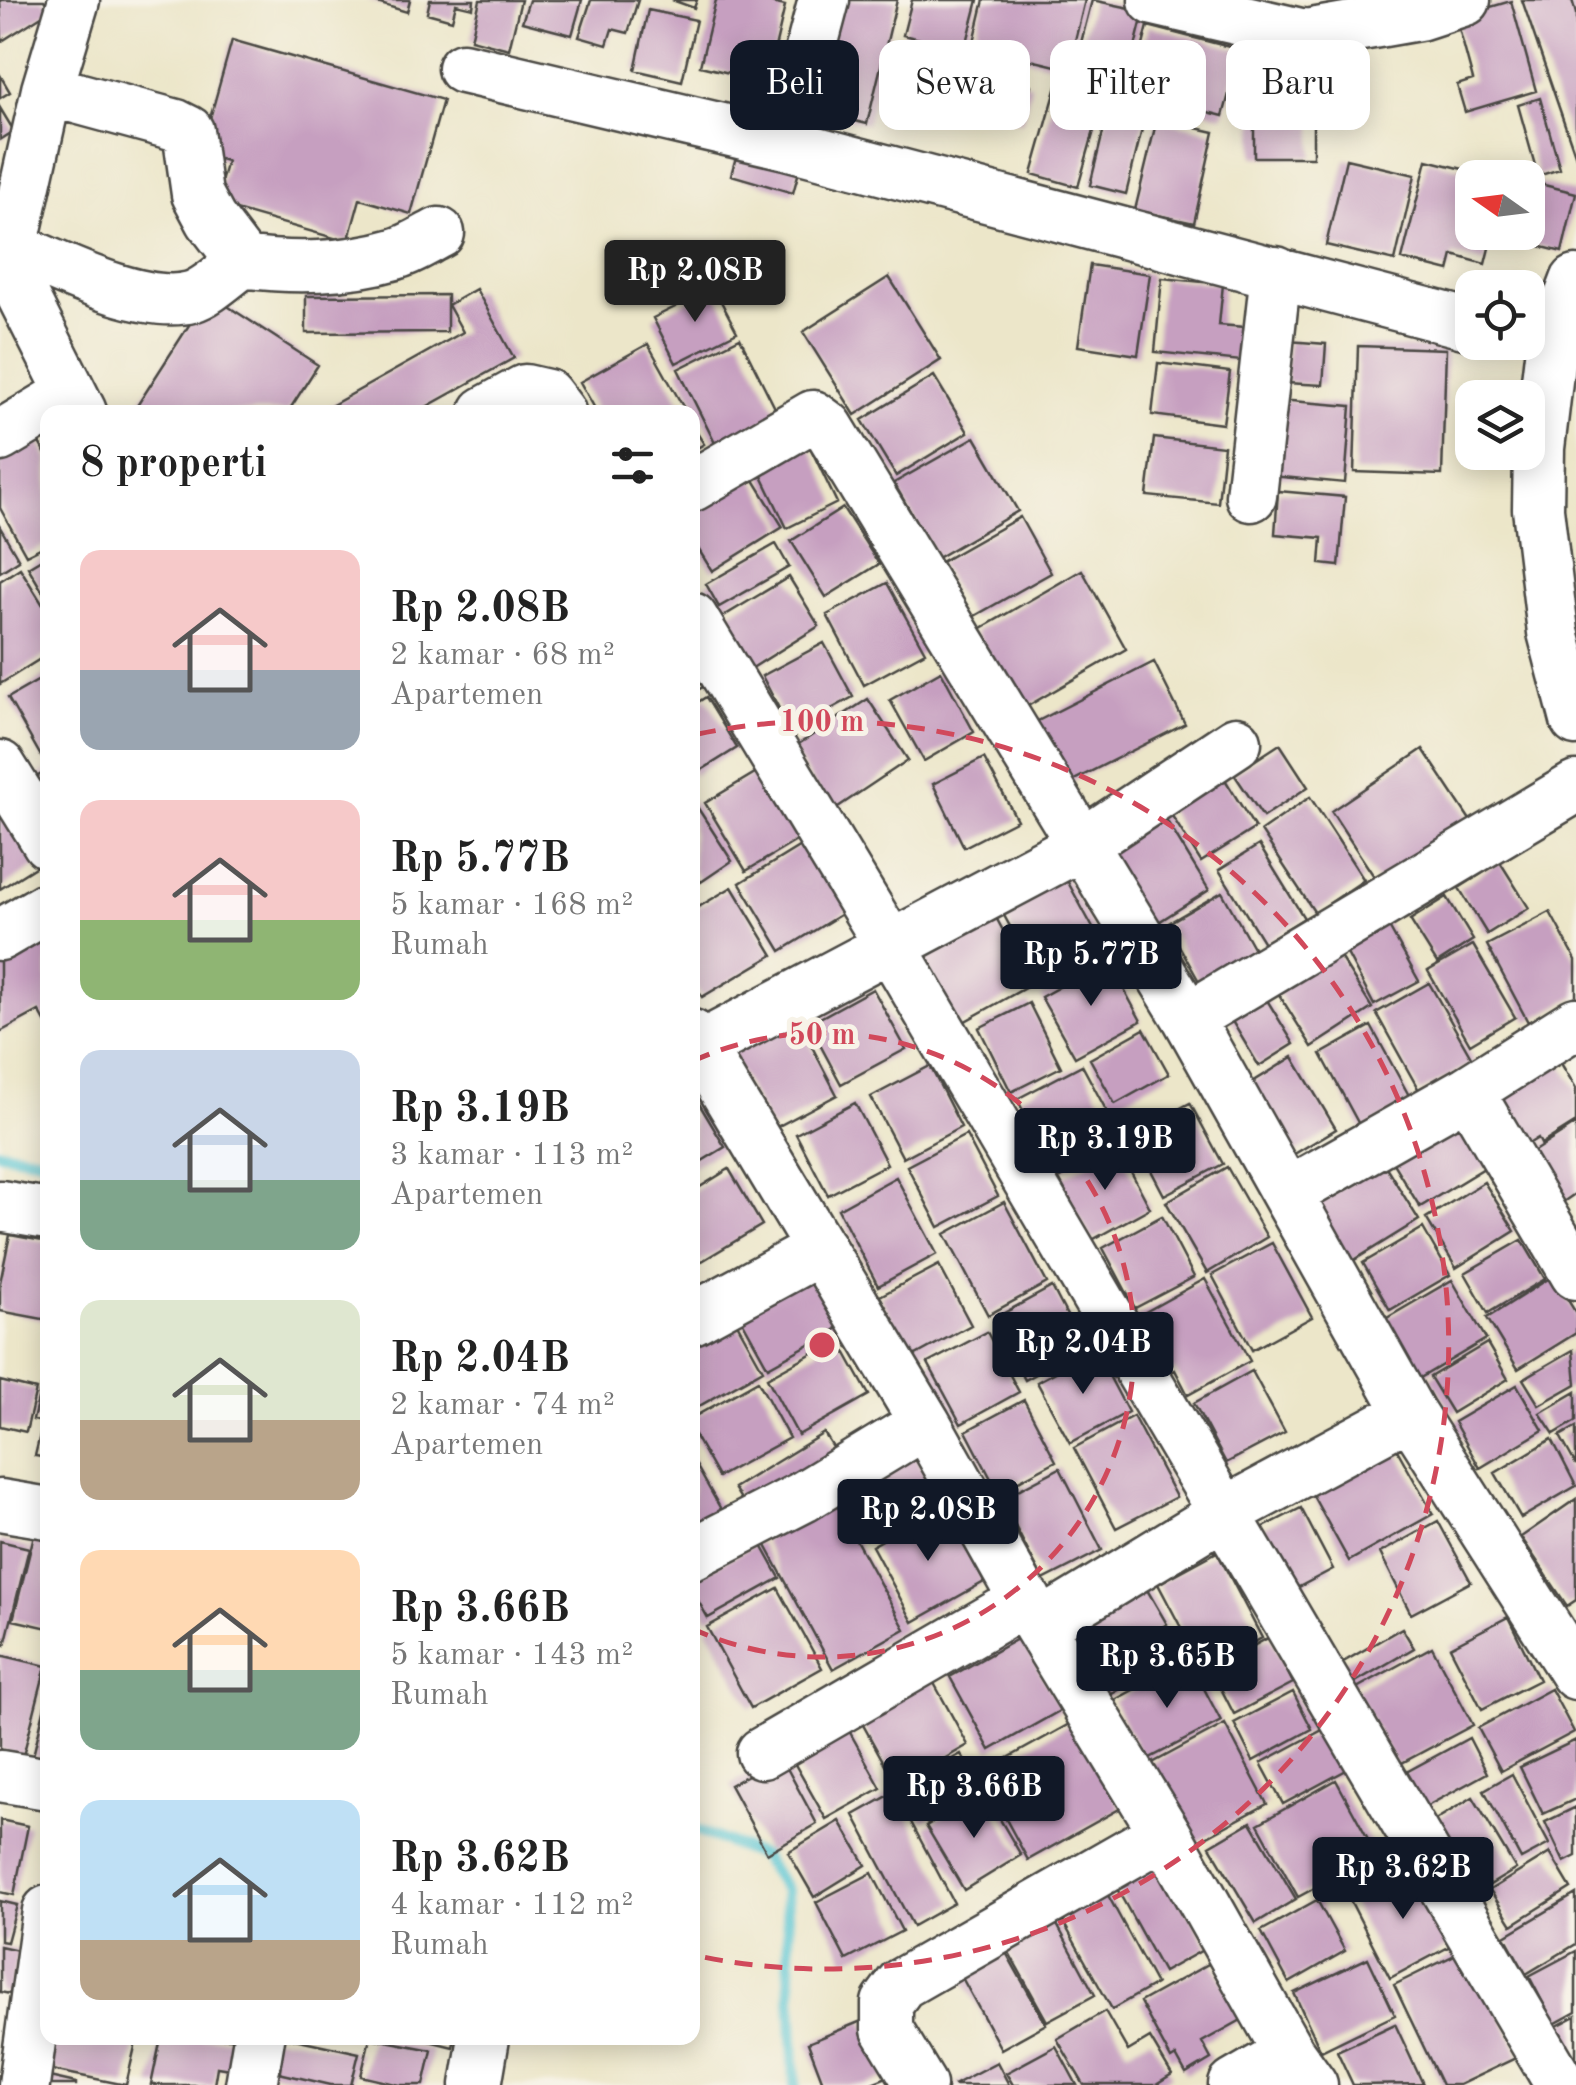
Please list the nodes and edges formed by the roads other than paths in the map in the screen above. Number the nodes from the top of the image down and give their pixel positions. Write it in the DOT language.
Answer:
graph roads {
  1 [pos="74,0"];
  2 [pos="824,0"];
  3 [pos="1154,0"];
  4 [pos="1465,0"];
  5 [pos="463,68"];
  6 [pos="47,90"];
  7 [pos="786,144"];
  8 [pos="439,233"];
  9 [pos="8,259"];
  10 [pos="243,262"];
  11 [pos="1276,272"];
  12 [pos="1576,281"];
  13 [pos="1455,321"];
  14 [pos="1558,346"];
  15 [pos="76,403"];
  16 [pos="498,405"];
  17 [pos="555,405"];
  18 [pos="40,419"];
  19 [pos="0,436"];
  20 [pos="700,481"];
  21 [pos="1251,496"];
  22 [pos="700,631"];
  23 [pos="1576,720"];
  24 [pos="1236,742"];
  25 [pos="0,766"];
  26 [pos="1576,787"];
  27 [pos="40,830"];
  28 [pos="1081,845"];
  29 [pos="40,912"];
  30 [pos="0,935"];
  31 [pos="891,947"];
  32 [pos="1188,1018"];
  33 [pos="1576,1023"];
  34 [pos="700,1042"];
  35 [pos="700,1052"];
  36 [pos="1468,1091"];
  37 [pos="1288,1192"];
  38 [pos="0,1206"];
  39 [pos="40,1213"];
  40 [pos="821,1249"];
  41 [pos="1576,1274"];
  42 [pos="700,1316"];
  43 [pos="1410,1413"];
  44 [pos="925,1424"];
  45 [pos="0,1505"];
  46 [pos="40,1512"];
  47 [pos="1226,1512"];
  48 [pos="700,1550"];
  49 [pos="1033,1613"];
  50 [pos="1571,1655"];
  51 [pos="762,1753"];
  52 [pos="0,1776"];
  53 [pos="40,1783"];
  54 [pos="1165,1833"];
  55 [pos="40,1969"];
  56 [pos="258,2045"];
  57 [pos="483,2045"];
  58 [pos="1300,2069"];
  59 [pos="24,2085"];
  60 [pos="251,2085"];
  61 [pos="476,2085"];
  62 [pos="921,2085"];
  63 [pos="1234,2085"];
  64 [pos="1562,2085"];
  1 -- 6 [label="street"];
  2 -- 7 [label="street"];
  3 -- 4 [label="street"];
  5 -- 7 [label="street"];
  6 -- 9 [label="street"];
  6 -- 10 [label="street"];
  7 -- 11 [label="street"];
  8 -- 10 [label="street"];
  9 -- 10 [label="street"];
  9 -- 15 [label="street"];
  11 -- 13 [label="street"];
  11 -- 21 [label="street"];
  12 -- 14 [label="street"];
  14 -- 23 [label="street"];
  16 -- 17 [label="street"];
  18 -- 19 [label="street"];
  20 -- 28 [label="street"];
  22 -- 31 [label="street"];
  24 -- 28 [label="street"];
  25 -- 27 [label="street"];
  26 -- 32 [label="street"];
  28 -- 31 [label="street"];
  28 -- 32 [label="street"];
  29 -- 30 [label="street"];
  31 -- 34 [label="street"];
  31 -- 47 [label="street"];
  32 -- 37 [label="street"];
  33 -- 36 [label="street"];
  35 -- 40 [label="street"];
  36 -- 37 [label="street"];
  36 -- 41 [label="street"];
  37 -- 43 [label="street"];
  38 -- 39 [label="street"];
  40 -- 42 [label="street"];
  40 -- 44 [label="street"];
  43 -- 47 [label="street"];
  43 -- 50 [label="street"];
  44 -- 48 [label="street"];
  44 -- 49 [label="street"];
  45 -- 46 [label="street"];
  47 -- 49 [label="street"];
  47 -- 64 [label="street"];
  49 -- 51 [label="street"];
  49 -- 54 [label="street"];
  52 -- 53 [label="street"];
  54 -- 58 [label="street"];
  54 -- 62 [label="street"];
  55 -- 59 [label="street"];
  56 -- 60 [label="street"];
  57 -- 61 [label="street"];
  58 -- 63 [label="street"];
}
